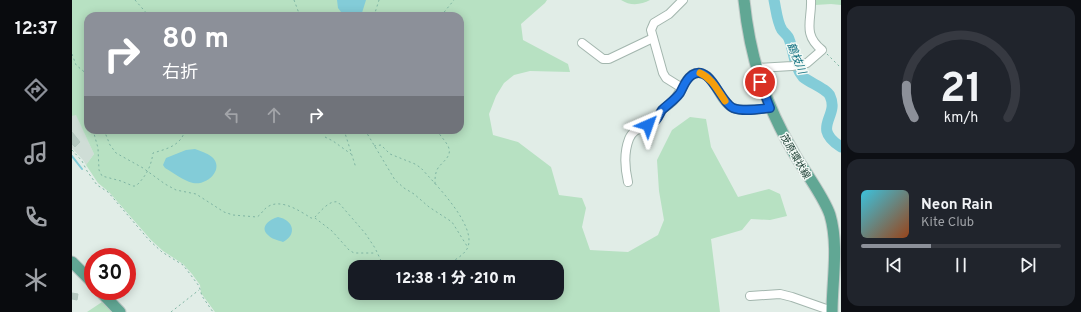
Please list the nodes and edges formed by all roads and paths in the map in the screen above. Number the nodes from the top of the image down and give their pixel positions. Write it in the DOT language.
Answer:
graph roads {
  1 [pos="135,0"];
  2 [pos="294,0"];
  3 [pos="379,0"];
  4 [pos="454,0"];
  5 [pos="683,0"];
  6 [pos="744,0"];
  7 [pos="811,0"];
  8 [pos="146,12"];
  9 [pos="298,12"];
  10 [pos="375,12"];
  11 [pos="444,12"];
  12 [pos="653,38"];
  13 [pos="582,43"];
  14 [pos="822,50"];
  15 [pos="72,54"];
  16 [pos="756,68"];
  17 [pos="841,68"];
  18 [pos="84,72"];
  19 [pos="682,88"];
  20 [pos="770,108"];
  21 [pos="94,134"];
  22 [pos="106,134"];
  23 [pos="183,134"];
  24 [pos="345,134"];
  25 [pos="367,134"];
  26 [pos="440,134"];
  27 [pos="325,137"];
  28 [pos="374,146"];
  29 [pos="72,150"];
  30 [pos="351,154"];
  31 [pos="356,168"];
  32 [pos="148,172"];
  33 [pos="628,182"];
  34 [pos="435,184"];
  35 [pos="315,218"];
  36 [pos="467,246"];
  37 [pos="376,253"];
  38 [pos="380,260"];
  39 [pos="453,260"];
  40 [pos="72,262"];
  41 [pos="84,274"];
  42 [pos="199,290"];
  43 [pos="750,296"];
  44 [pos="109,300"];
  45 [pos="120,312"];
  46 [pos="171,312"];
  47 [pos="213,312"];
  48 [pos="832,312"];
  1 -- 8 [label="path"];
  2 -- 9 [label="path"];
  3 -- 10 [label="path"];
  4 -- 11 [label="path"];
  5 -- 12 [label="street"];
  6 -- 16 [label="main road, 茂原環状線"];
  7 -- 14 [label="street"];
  12 -- 13 [label="street"];
  12 -- 19 [label="street"];
  14 -- 16 [label="street"];
  14 -- 17 [label="path"];
  15 -- 18 [label="path"];
  16 -- 20 [label="main road, 茂原環状線"];
  19 -- 20 [label="street"];
  19 -- 33 [label="street"];
  20 -- 48 [label="main road, 茂原環状線"];
  21 -- 32 [label="path"];
  22 -- 32 [label="path"];
  23 -- 32 [label="path"];
  24 -- 30 [label="path"];
  25 -- 28 [label="path"];
  26 -- 34 [label="path"];
  27 -- 30 [label="path"];
  28 -- 34 [label="path"];
  28 -- 36 [label="path"];
  29 -- 42 [label="path"];
  30 -- 31 [label="path"];
  32 -- 35 [label="path"];
  34 -- 36 [label="path"];
  35 -- 37 [label="path"];
  35 -- 37 [label="path"];
  36 -- 39 [label="path"];
  37 -- 38 [label="path"];
  40 -- 41 [label="main road"];
  42 -- 46 [label="path"];
  42 -- 47 [label="path"];
  43 -- 48 [label="street"];
  44 -- 45 [label="main road"];
}
